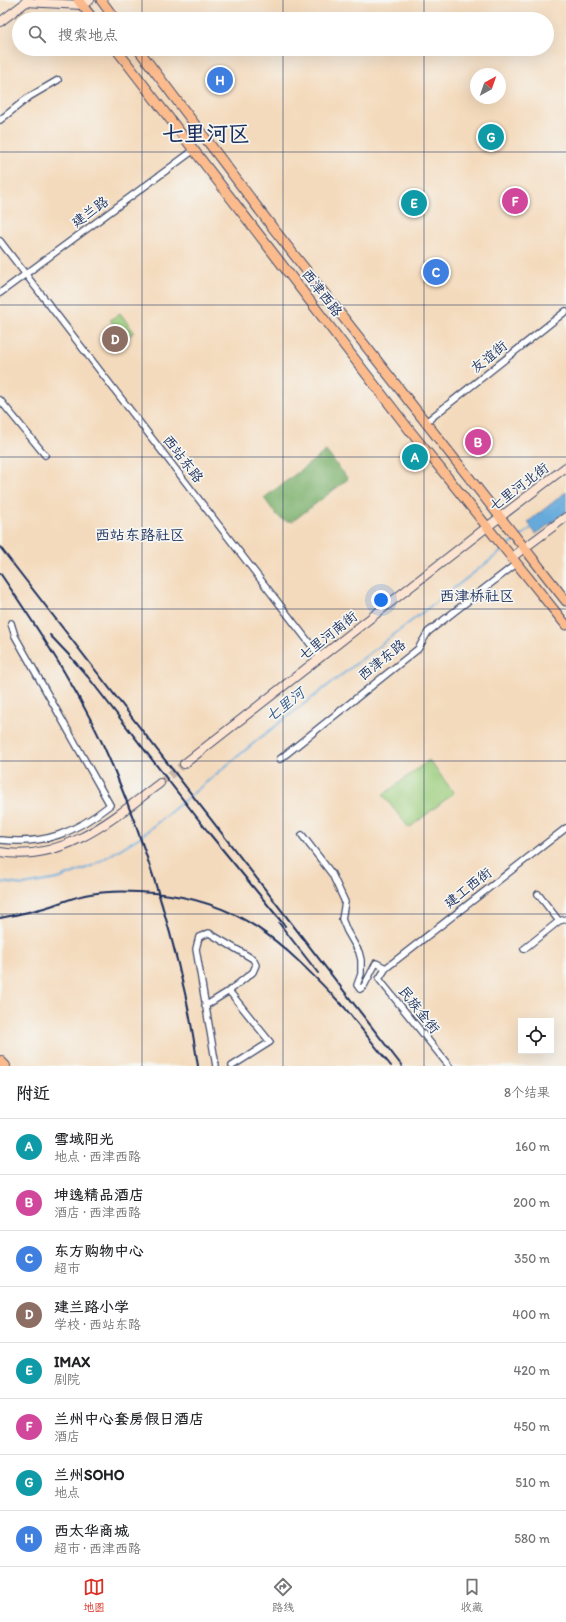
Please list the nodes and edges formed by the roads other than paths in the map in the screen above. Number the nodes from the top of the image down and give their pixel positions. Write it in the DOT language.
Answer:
graph roads {
  1 [pos="101,0"];
  2 [pos="27,1"];
  3 [pos="83,2"];
  4 [pos="13,12"];
  5 [pos="89,12"];
  6 [pos="110,12"];
  7 [pos="12,13"];
  8 [pos="0,22"];
  9 [pos="121,56"];
  10 [pos="143,56"];
  11 [pos="58,80"];
  12 [pos="0,120"];
  13 [pos="194,150"];
  14 [pos="0,241"];
  15 [pos="26,274"];
  16 [pos="0,293"];
  17 [pos="566,311"];
  18 [pos="0,400"];
  19 [pos="424,419"];
  20 [pos="407,427"];
  21 [pos="45,455"];
  22 [pos="566,467"];
  23 [pos="566,517"];
  24 [pos="500,518"];
  25 [pos="487,527"];
  26 [pos="522,546"];
  27 [pos="511,558"];
  28 [pos="566,601"];
  29 [pos="11,623"];
  30 [pos="566,625"];
  31 [pos="321,658"];
  32 [pos="280,759"];
  33 [pos="184,764"];
  34 [pos="160,783"];
  35 [pos="566,828"];
  36 [pos="302,836"];
  37 [pos="0,840"];
  38 [pos="0,852"];
  39 [pos="538,894"];
  40 [pos="566,919"];
  41 [pos="559,921"];
  42 [pos="524,949"];
  43 [pos="386,968"];
  44 [pos="229,991"];
  45 [pos="205,1006"];
  46 [pos="0,1061"];
  47 [pos="5,1066"];
  48 [pos="216,1066"];
  49 [pos="232,1066"];
  50 [pos="448,1066"];
  1 -- 6 [label="main road"];
  2 -- 3 [label="street"];
  2 -- 4 [label="street"];
  3 -- 5 [label="main road"];
  7 -- 8 [label="street"];
  9 -- 13 [label="main road, 西津西路"];
  10 -- 19 [label="main road, 西津西路"];
  11 -- 12 [label="street"];
  13 -- 15 [label="street, 建兰路"];
  13 -- 20 [label="main road, 西津西路"];
  14 -- 15 [label="street, 西站东路"];
  15 -- 16 [label="street, 建兰路"];
  15 -- 31 [label="street, 西站东路"];
  17 -- 19 [label="street, 友谊街"];
  18 -- 21 [label="street"];
  19 -- 20 [label="main road"];
  19 -- 24 [label="main road, 西津西路"];
  20 -- 25 [label="main road, 西津西路"];
  22 -- 24 [label="street, 七里河北街"];
  23 -- 26 [label="street"];
  24 -- 25 [label="street, 七里河北街"];
  24 -- 26 [label="main road, 西津西路"];
  25 -- 27 [label="main road, 西津西路"];
  25 -- 31 [label="street, 七里河南街"];
  26 -- 27 [label="street"];
  26 -- 28 [label="main road"];
  27 -- 30 [label="main road"];
  27 -- 32 [label="street, 西津东路"];
  29 -- 37 [label="street"];
  31 -- 33 [label="street, 七里河南街"];
  34 -- 38 [label="street"];
  35 -- 43 [label="street, 建工西街"];
  36 -- 43 [label="street"];
  39 -- 41 [label="street"];
  40 -- 41 [label="street"];
  41 -- 42 [label="street"];
  43 -- 50 [label="street, 民族金街"];
  44 -- 45 [label="street"];
  44 -- 45 [label="street"];
  44 -- 49 [label="street"];
  45 -- 48 [label="street"];
  46 -- 47 [label="highway"];
}
